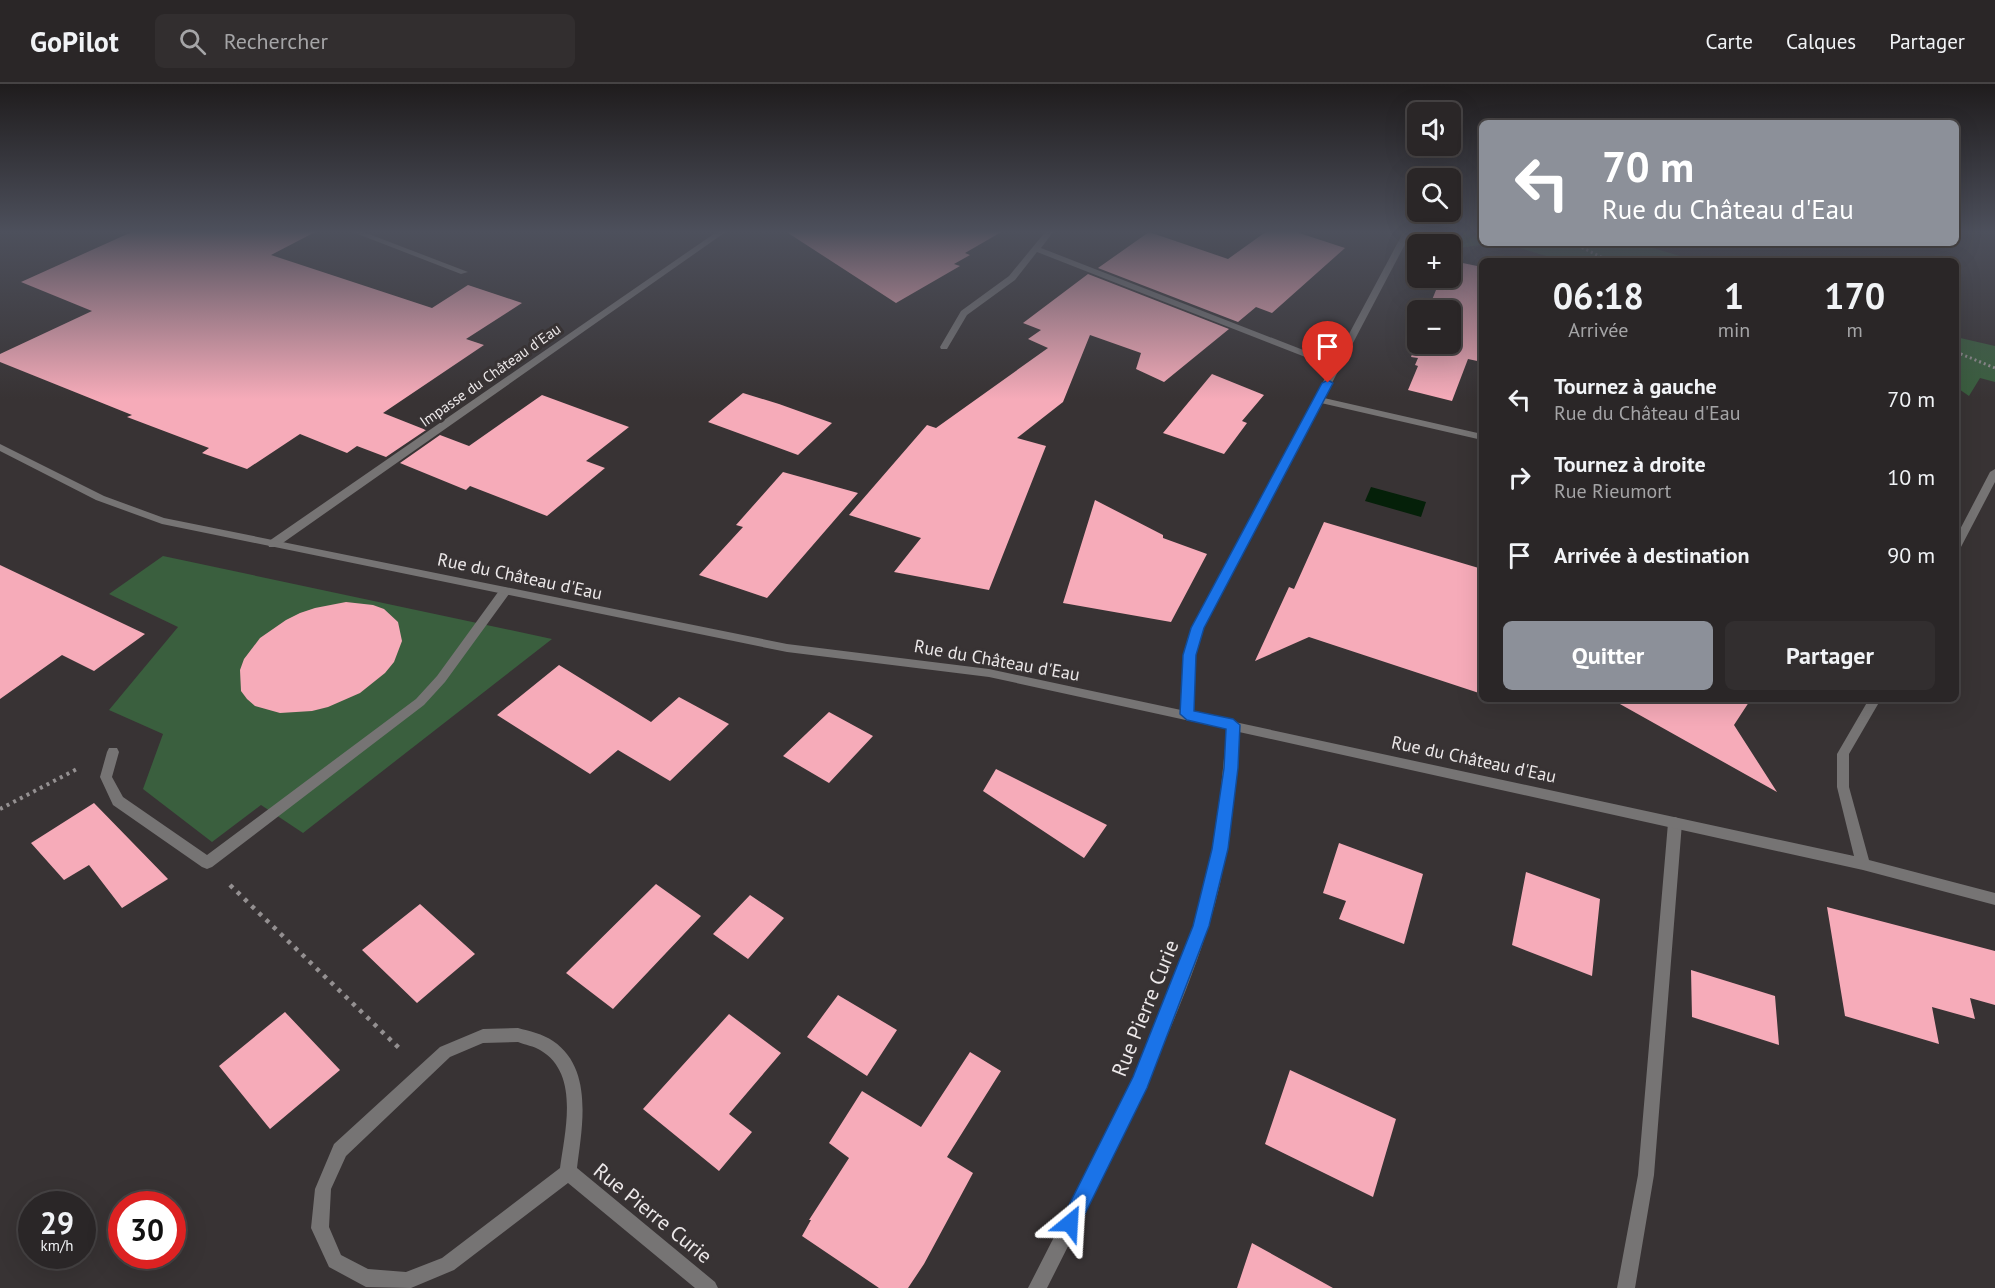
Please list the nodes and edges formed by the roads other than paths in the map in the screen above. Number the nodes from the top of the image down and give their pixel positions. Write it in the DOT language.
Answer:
graph roads {
  1 [pos="642,287"];
  2 [pos="999,287"];
  3 [pos="1135,287"];
  4 [pos="1378,287"];
  5 [pos="944,346"];
  6 [pos="1336,366"];
  7 [pos="1319,399"];
  8 [pos="1479,436"];
  9 [pos="0,447"];
  10 [pos="1995,472"];
  11 [pos="1959,541"];
  12 [pos="273,544"];
  13 [pos="506,591"];
  14 [pos="1873,702"];
  15 [pos="1187,714"];
  16 [pos="1233,725"];
  17 [pos="112,752"];
  18 [pos="1676,823"];
  19 [pos="1863,864"];
  20 [pos="1995,899"];
  21 [pos="568,1172"];
  22 [pos="709,1288"];
  23 [pos="1037,1288"];
  24 [pos="1626,1288"];
  1 -- 12 [label="street, Impasse du Château d'Eau"];
  2 -- 5 [label="street"];
  3 -- 6 [label="street"];
  4 -- 6 [label="street"];
  6 -- 7 [label="street"];
  7 -- 8 [label="street"];
  7 -- 15 [label="street"];
  9 -- 12 [label="street, Rue du Château d'Eau"];
  10 -- 11 [label="street"];
  12 -- 13 [label="street, Rue du Château d'Eau"];
  13 -- 15 [label="street, Rue du Château d'Eau"];
  13 -- 17 [label="street"];
  14 -- 19 [label="street"];
  15 -- 16 [label="street, Rue du Château d'Eau"];
  16 -- 18 [label="street, Rue du Château d'Eau"];
  16 -- 23 [label="street, Rue Pierre Curie"];
  18 -- 19 [label="street, Rue du Château d'Eau"];
  18 -- 24 [label="street"];
  19 -- 20 [label="street, Rue du Château d'Eau"];
  21 -- 21 [label="street, Rue Pierre Curie"];
  21 -- 22 [label="street, Rue Pierre Curie"];
}
